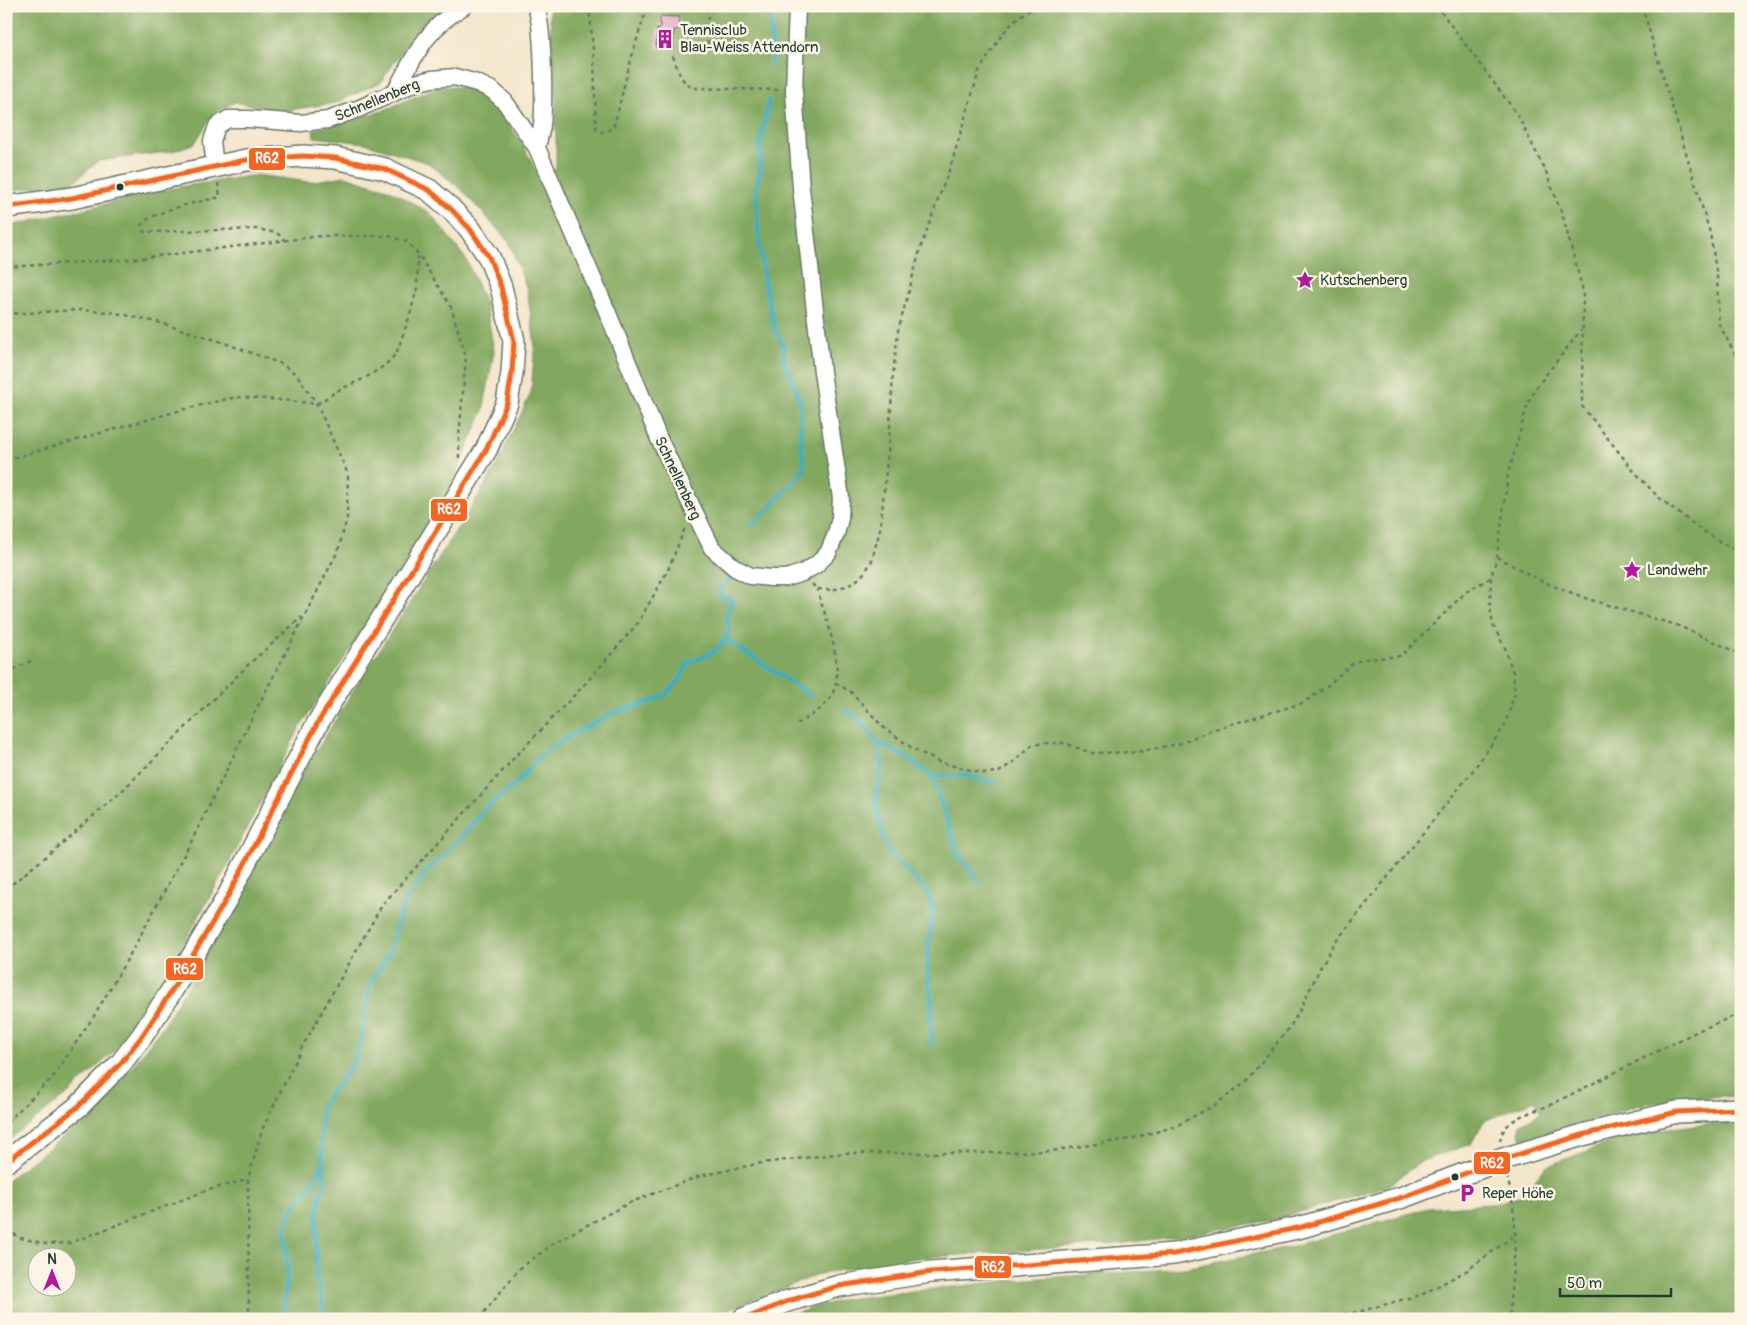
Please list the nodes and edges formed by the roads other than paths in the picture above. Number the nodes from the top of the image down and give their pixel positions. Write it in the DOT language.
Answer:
graph roads {
  1 [pos="464,6"];
  2 [pos="535,6"];
  3 [pos="797,6"];
  4 [pos="396,90"];
  5 [pos="537,148"];
  6 [pos="215,167"];
  7 [pos="6,207"];
  8 [pos="1741,1110"];
  9 [pos="6,1162"];
  10 [pos="743,1319"];
  1 -- 4 [label="street"];
  2 -- 5 [label="street"];
  3 -- 5 [label="street, Schnellenberg"];
  4 -- 5 [label="street, Schnellenberg"];
  4 -- 6 [label="street, Schnellenberg"];
  6 -- 7 [label="main road"];
  6 -- 9 [label="main road"];
  8 -- 10 [label="main road"];
}
